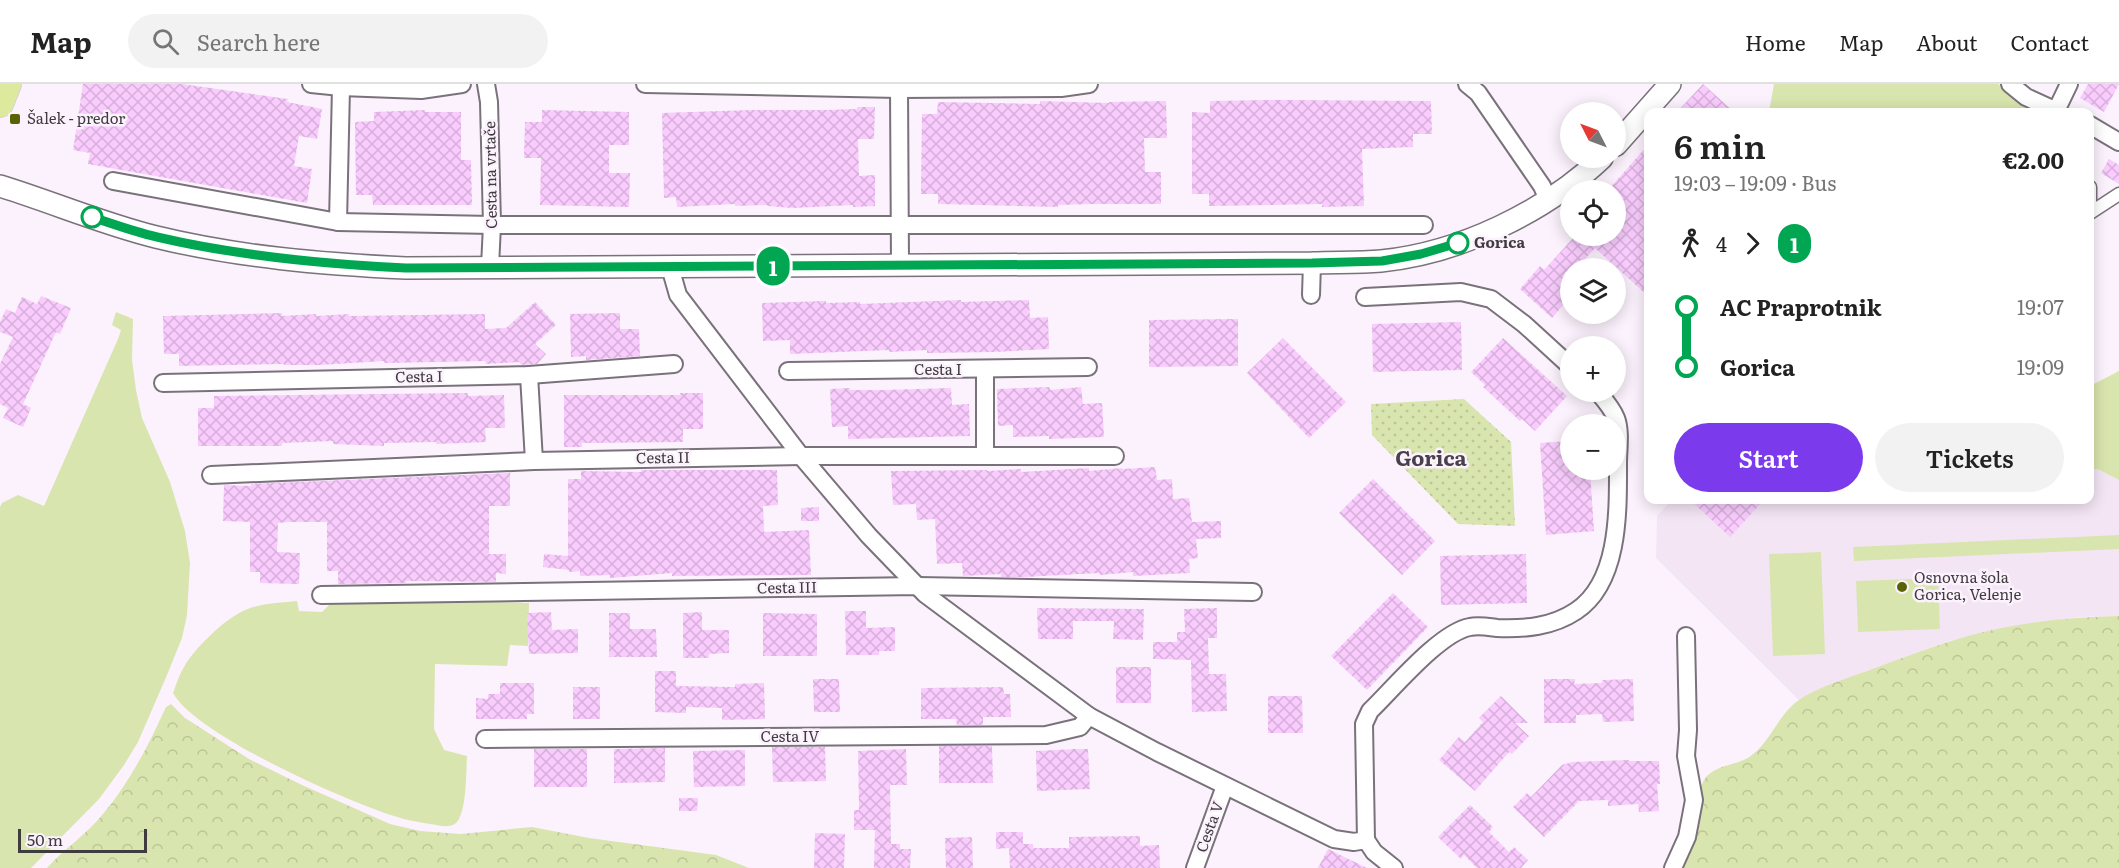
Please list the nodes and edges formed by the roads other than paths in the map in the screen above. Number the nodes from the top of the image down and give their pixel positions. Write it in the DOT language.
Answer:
graph roads {
  1 [pos="8,84"];
  2 [pos="311,84"];
  3 [pos="462,84"];
  4 [pos="486,84"];
  5 [pos="645,84"];
  6 [pos="1089,84"];
  7 [pos="1467,84"];
  8 [pos="1670,84"];
  9 [pos="2010,84"];
  10 [pos="2069,84"];
  11 [pos="341,87"];
  12 [pos="899,89"];
  13 [pos="0,104"];
  14 [pos="1649,108"];
  15 [pos="2049,108"];
  16 [pos="2060,108"];
  17 [pos="1644,113"];
  18 [pos="2094,127"];
  19 [pos="1626,134"];
  20 [pos="2119,142"];
  21 [pos="1590,168"];
  22 [pos="113,181"];
  23 [pos="0,186"];
  24 [pos="2119,194"];
  25 [pos="1548,200"];
  26 [pos="2094,210"];
  27 [pos="339,222"];
  28 [pos="900,224"];
  29 [pos="492,225"];
  30 [pos="1424,225"];
  31 [pos="1312,263"];
  32 [pos="900,264"];
  33 [pos="490,267"];
  34 [pos="670,267"];
  35 [pos="1311,294"];
  36 [pos="1365,297"];
  37 [pos="1560,357"];
  38 [pos="674,364"];
  39 [pos="1088,367"];
  40 [pos="985,370"];
  41 [pos="788,371"];
  42 [pos="529,375"];
  43 [pos="163,383"];
  44 [pos="1605,402"];
  45 [pos="985,455"];
  46 [pos="801,456"];
  47 [pos="1115,456"];
  48 [pos="534,461"];
  49 [pos="211,475"];
  50 [pos="918,586"];
  51 [pos="1253,592"];
  52 [pos="321,596"];
  53 [pos="1686,636"];
  54 [pos="1089,716"];
  55 [pos="485,739"];
  56 [pos="1225,786"];
  57 [pos="1366,840"];
  58 [pos="1195,868"];
  59 [pos="1394,868"];
  60 [pos="1673,868"];
  1 -- 13 [label="main road"];
  2 -- 11 [label="street"];
  3 -- 11 [label="street"];
  4 -- 29 [label="street, Cesta na vrtače"];
  5 -- 12 [label="street"];
  6 -- 12 [label="street"];
  7 -- 25 [label="street"];
  8 -- 14 [label="street"];
  9 -- 15 [label="street"];
  10 -- 16 [label="street"];
  11 -- 27 [label="street"];
  12 -- 28 [label="street"];
  17 -- 19 [label="street"];
  18 -- 20 [label="street"];
  21 -- 25 [label="street"];
  22 -- 27 [label="street"];
  23 -- 33 [label="street"];
  24 -- 26 [label="street"];
  25 -- 31 [label="street"];
  27 -- 29 [label="street"];
  28 -- 29 [label="street"];
  28 -- 30 [label="street"];
  28 -- 32 [label="street"];
  29 -- 33 [label="street, Cesta na vrtače"];
  31 -- 32 [label="street"];
  31 -- 35 [label="street"];
  32 -- 34 [label="street"];
  33 -- 34 [label="street"];
  34 -- 46 [label="street"];
  36 -- 37 [label="street"];
  38 -- 42 [label="street, Cesta I"];
  39 -- 40 [label="street, Cesta I"];
  40 -- 41 [label="street, Cesta I"];
  40 -- 45 [label="street"];
  42 -- 43 [label="street, Cesta I"];
  42 -- 48 [label="street"];
  44 -- 57 [label="street"];
  45 -- 46 [label="street, Cesta II"];
  45 -- 47 [label="street, Cesta II"];
  46 -- 48 [label="street, Cesta II"];
  46 -- 50 [label="street"];
  48 -- 49 [label="street, Cesta II"];
  50 -- 51 [label="street, Cesta III"];
  50 -- 52 [label="street, Cesta III"];
  50 -- 54 [label="street"];
  53 -- 60 [label="street"];
  54 -- 55 [label="street, Cesta IV"];
  54 -- 56 [label="street"];
  56 -- 57 [label="street"];
  56 -- 58 [label="street, Cesta V"];
  57 -- 59 [label="street"];
}
